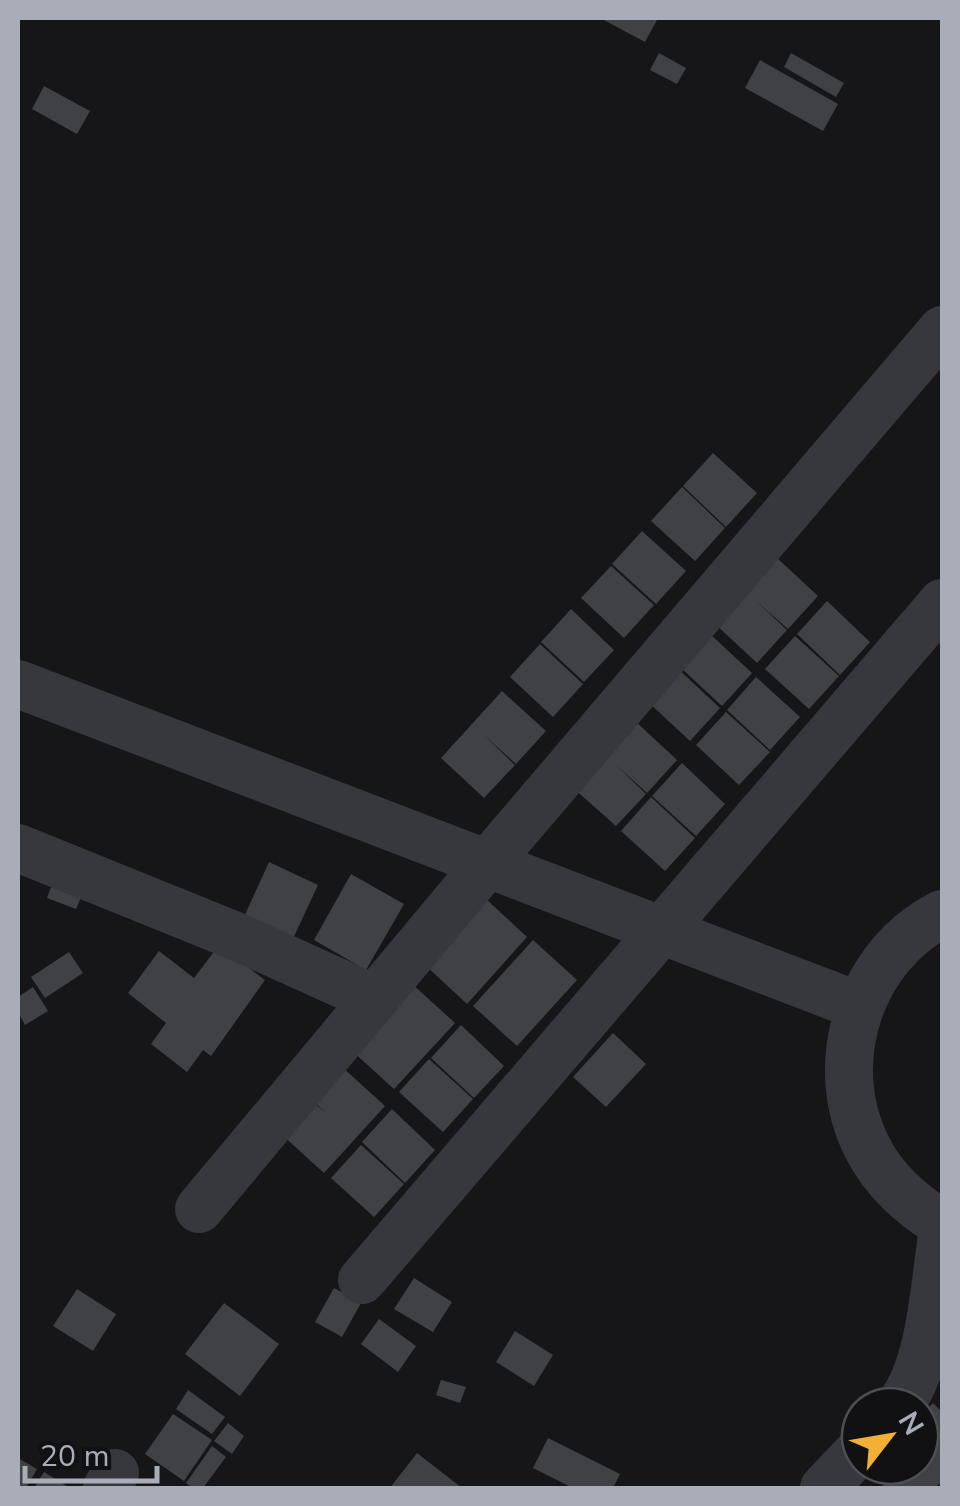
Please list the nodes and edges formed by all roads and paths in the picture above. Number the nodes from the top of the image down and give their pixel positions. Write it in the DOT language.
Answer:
graph roads {
  1 [pos="942,330"];
  2 [pos="942,603"];
  3 [pos="18,684"];
  4 [pos="18,848"];
  5 [pos="487,864"];
  6 [pos="942,914"];
  7 [pos="661,930"];
  8 [pos="374,1000"];
  9 [pos="859,1006"];
  10 [pos="199,1209"];
  11 [pos="942,1224"];
  12 [pos="942,1236"];
  13 [pos="362,1280"];
  14 [pos="913,1386"];
  1 -- 5 [label="street"];
  2 -- 7 [label="street"];
  3 -- 5 [label="street"];
  4 -- 8 [label="street"];
  5 -- 7 [label="street"];
  5 -- 8 [label="street"];
  6 -- 9 [label="street"];
  7 -- 9 [label="street"];
  7 -- 13 [label="street"];
  8 -- 10 [label="street"];
  9 -- 11 [label="street"];
  12 -- 14 [label="street"];
}
